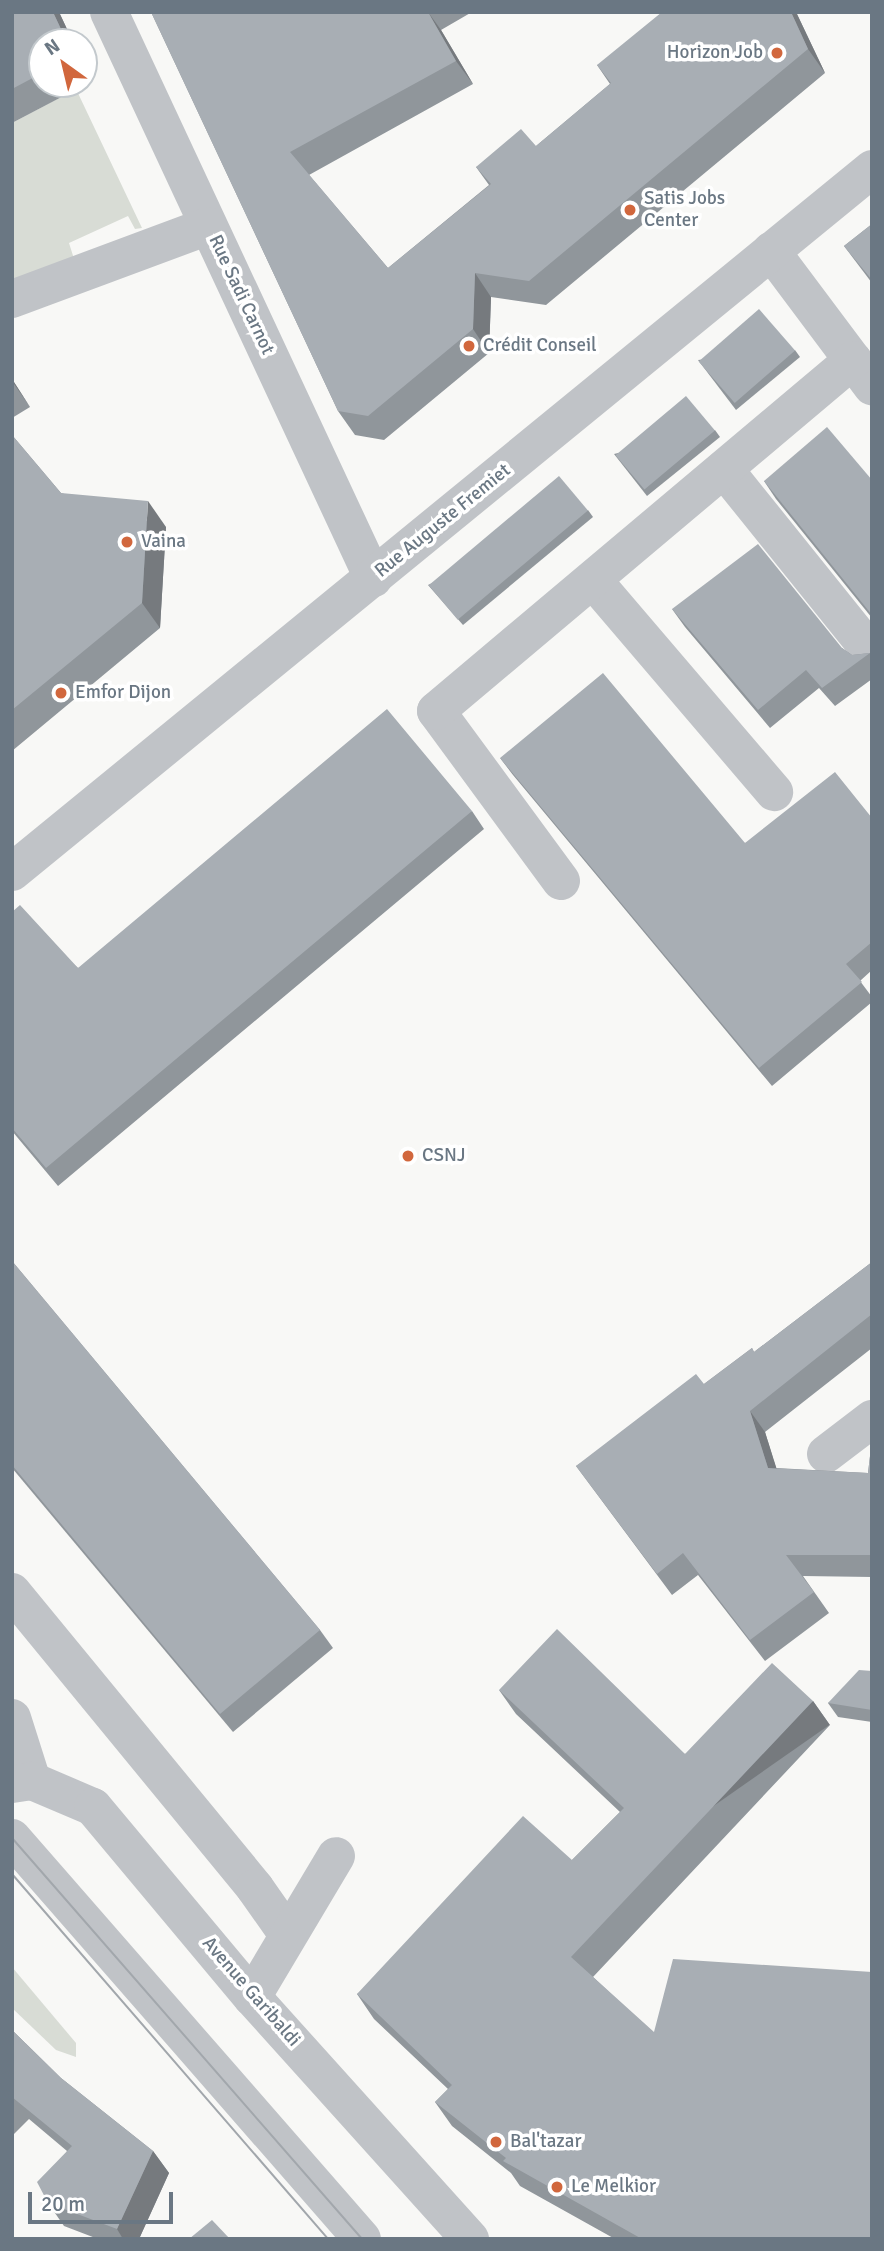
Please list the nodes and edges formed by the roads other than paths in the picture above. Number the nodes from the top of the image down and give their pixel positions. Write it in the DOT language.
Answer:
graph roads {
  1 [pos="109,12"];
  2 [pos="872,169"];
  3 [pos="208,226"];
  4 [pos="771,251"];
  5 [pos="12,299"];
  6 [pos="862,373"];
  7 [pos="724,469"];
  8 [pos="373,578"];
  9 [pos="593,580"];
  10 [pos="872,653"];
  11 [pos="774,792"];
  12 [pos="12,872"];
  13 [pos="561,881"];
  14 [pos="872,1419"];
  15 [pos="825,1454"];
  16 [pos="12,1592"];
  17 [pos="12,1718"];
  18 [pos="22,1782"];
  19 [pos="12,1838"];
  20 [pos="336,1856"];
  21 [pos="12,1874"];
  22 [pos="288,1935"];
  23 [pos="252,1997"];
  24 [pos="328,2239"];
  25 [pos="362,2239"];
  26 [pos="470,2239"];
  1 -- 3 [label="street, Rue Sadi Carnot"];
  2 -- 4 [label="street, Rue Auguste Fremiet"];
  3 -- 5 [label="street"];
  3 -- 8 [label="street, Rue Sadi Carnot"];
  4 -- 6 [label="street"];
  4 -- 8 [label="street, Rue Auguste Fremiet"];
  6 -- 7 [label="street"];
  7 -- 9 [label="street"];
  7 -- 10 [label="street"];
  8 -- 12 [label="street, Rue Auguste Fremiet"];
  9 -- 11 [label="street"];
  9 -- 13 [label="street"];
  14 -- 15 [label="street"];
  16 -- 22 [label="street"];
  17 -- 18 [label="street"];
  18 -- 23 [label="street, Avenue Garibaldi"];
  19 -- 25 [label="street"];
  20 -- 22 [label="street"];
  21 -- 24 [label="street"];
  22 -- 23 [label="street"];
  23 -- 26 [label="street, Avenue Garibaldi"];
}
